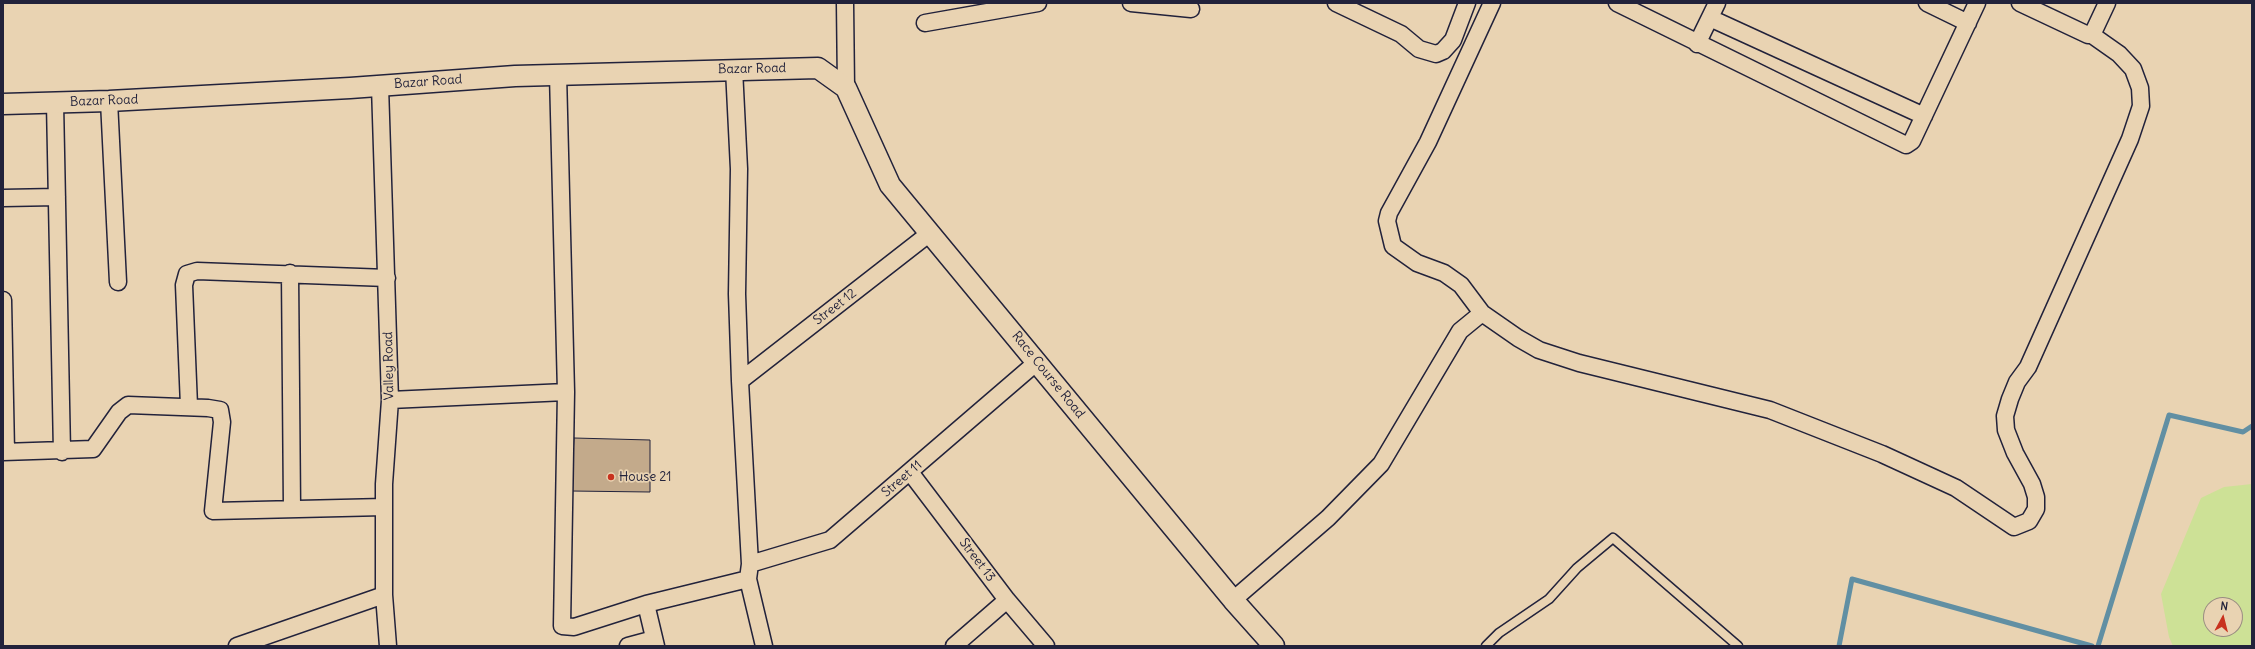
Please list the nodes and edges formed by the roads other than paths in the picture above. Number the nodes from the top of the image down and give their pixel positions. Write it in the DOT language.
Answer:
graph roads {
  1 [pos="845,3"];
  2 [pos="1038,3"];
  3 [pos="1131,3"];
  4 [pos="1336,3"];
  5 [pos="1467,3"];
  6 [pos="1492,3"];
  7 [pos="1618,3"];
  8 [pos="1717,3"];
  9 [pos="1927,3"];
  10 [pos="1977,3"];
  11 [pos="2020,3"];
  12 [pos="2107,3"];
  13 [pos="1191,9"];
  14 [pos="1710,18"];
  15 [pos="925,23"];
  16 [pos="1968,23"];
  17 [pos="2092,35"];
  18 [pos="1697,44"];
  19 [pos="734,69"];
  20 [pos="558,74"];
  21 [pos="380,86"];
  22 [pos="846,88"];
  23 [pos="109,101"];
  24 [pos="55,103"];
  25 [pos="3,104"];
  26 [pos="1924,116"];
  27 [pos="57,197"];
  28 [pos="3,198"];
  29 [pos="930,233"];
  30 [pos="290,273"];
  31 [pos="387,278"];
  32 [pos="118,282"];
  33 [pos="3,300"];
  34 [pos="1482,313"];
  35 [pos="1037,362"];
  36 [pos="740,381"];
  37 [pos="566,392"];
  38 [pos="390,400"];
  39 [pos="189,406"];
  40 [pos="4,452"];
  41 [pos="62,452"];
  42 [pos="910,472"];
  43 [pos="384,507"];
  44 [pos="292,508"];
  45 [pos="749,572"];
  46 [pos="384,595"];
  47 [pos="1007,600"];
  48 [pos="1233,600"];
  49 [pos="646,604"];
  50 [pos="655,642"];
  51 [pos="237,646"];
  52 [pos="388,646"];
  53 [pos="628,646"];
  54 [pos="764,646"];
  55 [pos="954,646"];
  56 [pos="1046,646"];
  57 [pos="1274,646"];
  58 [pos="1486,646"];
  59 [pos="1738,646"];
  1 -- 22 [label="street"];
  2 -- 15 [label="street"];
  3 -- 13 [label="street"];
  4 -- 5 [label="street"];
  6 -- 34 [label="street"];
  7 -- 18 [label="street"];
  8 -- 14 [label="street"];
  9 -- 16 [label="street"];
  10 -- 16 [label="street"];
  11 -- 17 [label="street"];
  12 -- 17 [label="street"];
  14 -- 18 [label="street"];
  14 -- 26 [label="street"];
  16 -- 26 [label="street"];
  17 -- 34 [label="street"];
  18 -- 26 [label="street"];
  19 -- 20 [label="street, Bazar Road"];
  19 -- 22 [label="street, Bazar Road"];
  19 -- 36 [label="street"];
  20 -- 21 [label="street, Bazar Road"];
  20 -- 37 [label="street"];
  21 -- 23 [label="street, Bazar Road"];
  21 -- 31 [label="street, Valley Road"];
  22 -- 29 [label="street, Race Course Road"];
  23 -- 24 [label="street, Bazar Road"];
  23 -- 32 [label="street"];
  24 -- 25 [label="street, Bazar Road"];
  24 -- 27 [label="street"];
  27 -- 28 [label="street"];
  27 -- 41 [label="street"];
  29 -- 35 [label="street, Race Course Road"];
  29 -- 36 [label="street, Street 12"];
  30 -- 31 [label="street"];
  30 -- 39 [label="street"];
  30 -- 44 [label="street"];
  31 -- 38 [label="street, Valley Road"];
  33 -- 40 [label="street"];
  34 -- 48 [label="street"];
  35 -- 42 [label="street, Street 11"];
  35 -- 48 [label="street, Race Course Road"];
  36 -- 45 [label="street"];
  37 -- 38 [label="street"];
  37 -- 49 [label="street, Street 11"];
  38 -- 43 [label="street, Valley Road"];
  39 -- 41 [label="street"];
  39 -- 44 [label="street"];
  40 -- 41 [label="street"];
  42 -- 45 [label="street, Street 11"];
  42 -- 47 [label="street, Street 13"];
  43 -- 44 [label="street"];
  43 -- 46 [label="street, Valley Road"];
  45 -- 49 [label="street, Street 11"];
  45 -- 54 [label="street"];
  46 -- 51 [label="street"];
  46 -- 52 [label="street, Valley Road"];
  47 -- 55 [label="street"];
  47 -- 56 [label="street, Street 13"];
  48 -- 57 [label="street, Race Course Road"];
  49 -- 50 [label="street"];
  50 -- 53 [label="street"];
  58 -- 59 [label="lane"];
}
